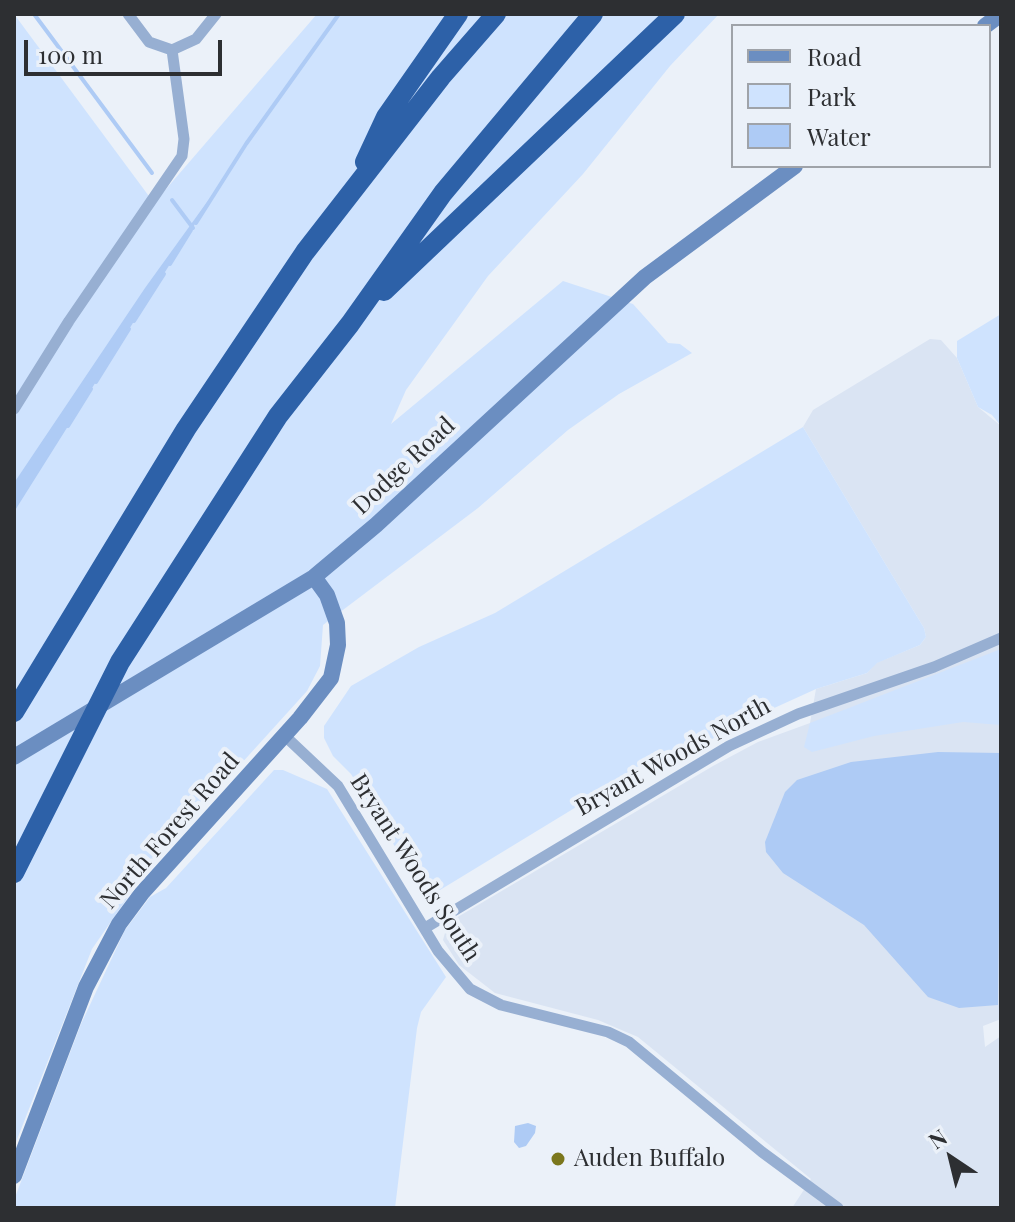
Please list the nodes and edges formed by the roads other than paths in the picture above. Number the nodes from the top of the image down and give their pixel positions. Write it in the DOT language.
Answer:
graph roads {
  1 [pos="128,14"];
  2 [pos="216,14"];
  3 [pos="458,14"];
  4 [pos="496,14"];
  5 [pos="593,14"];
  6 [pos="675,14"];
  7 [pos="172,50"];
  8 [pos="792,168"];
  9 [pos="350,194"];
  10 [pos="350,324"];
  11 [pos="14,409"];
  12 [pos="314,577"];
  13 [pos="1001,638"];
  14 [pos="14,712"];
  15 [pos="285,736"];
  16 [pos="14,757"];
  17 [pos="14,873"];
  18 [pos="425,928"];
  19 [pos="14,1176"];
  20 [pos="838,1208"];
  1 -- 7 [label="street"];
  2 -- 7 [label="street"];
  3 -- 9 [label="highway"];
  4 -- 9 [label="highway"];
  5 -- 10 [label="highway"];
  6 -- 10 [label="highway"];
  7 -- 11 [label="street"];
  8 -- 12 [label="street, Dodge Road"];
  9 -- 14 [label="highway"];
  10 -- 17 [label="highway"];
  12 -- 15 [label="street, North Forest Road"];
  12 -- 16 [label="street, Dodge Road"];
  13 -- 18 [label="street, Bryant Woods North"];
  15 -- 18 [label="street, Bryant Woods South"];
  15 -- 19 [label="street, North Forest Road"];
  18 -- 20 [label="street, Bryant Woods South"];
}
